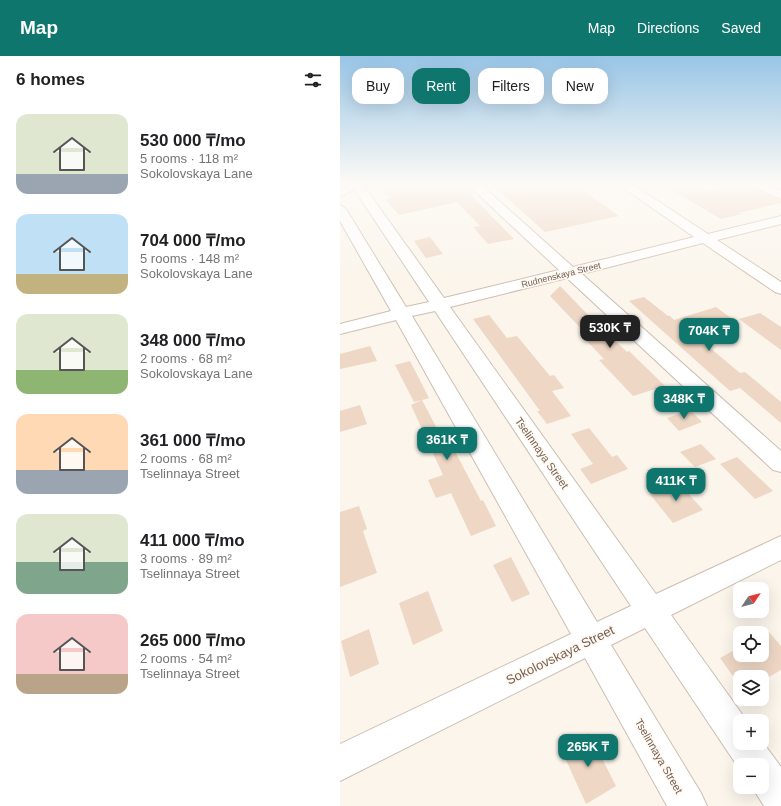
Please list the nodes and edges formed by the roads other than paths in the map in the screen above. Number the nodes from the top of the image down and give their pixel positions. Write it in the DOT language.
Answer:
graph roads {
  1 [pos="345,217"];
  2 [pos="380,217"];
  3 [pos="510,217"];
  4 [pos="674,217"];
  5 [pos="781,220"];
  6 [pos="706,238"];
  7 [pos="571,272"];
  8 [pos="781,289"];
  9 [pos="440,305"];
  10 [pos="401,314"];
  11 [pos="340,329"];
  12 [pos="781,464"];
  13 [pos="781,547"];
  14 [pos="651,611"];
  15 [pos="591,640"];
  16 [pos="733,730"];
  17 [pos="340,763"];
  18 [pos="769,782"];
  19 [pos="781,799"];
  20 [pos="688,806"];
  1 -- 10 [label="street, Tselinnaya Street"];
  2 -- 9 [label="street, Tselinnaya Street"];
  3 -- 7 [label="street"];
  4 -- 6 [label="street"];
  5 -- 6 [label="street, Rudnenskaya Street"];
  6 -- 7 [label="street, Rudnenskaya Street"];
  6 -- 8 [label="street"];
  7 -- 9 [label="street, Rudnenskaya Street"];
  7 -- 12 [label="street"];
  9 -- 10 [label="street, Rudnenskaya Street"];
  9 -- 14 [label="street, Tselinnaya Street"];
  10 -- 11 [label="street, Rudnenskaya Street"];
  10 -- 15 [label="street, Tselinnaya Street"];
  13 -- 14 [label="street, Sokolovskaya Street"];
  14 -- 15 [label="street, Sokolovskaya Street"];
  14 -- 16 [label="street, Tselinnaya Street"];
  15 -- 17 [label="street, Sokolovskaya Street"];
  15 -- 20 [label="street, Tselinnaya Street"];
  18 -- 19 [label="street"];
}
